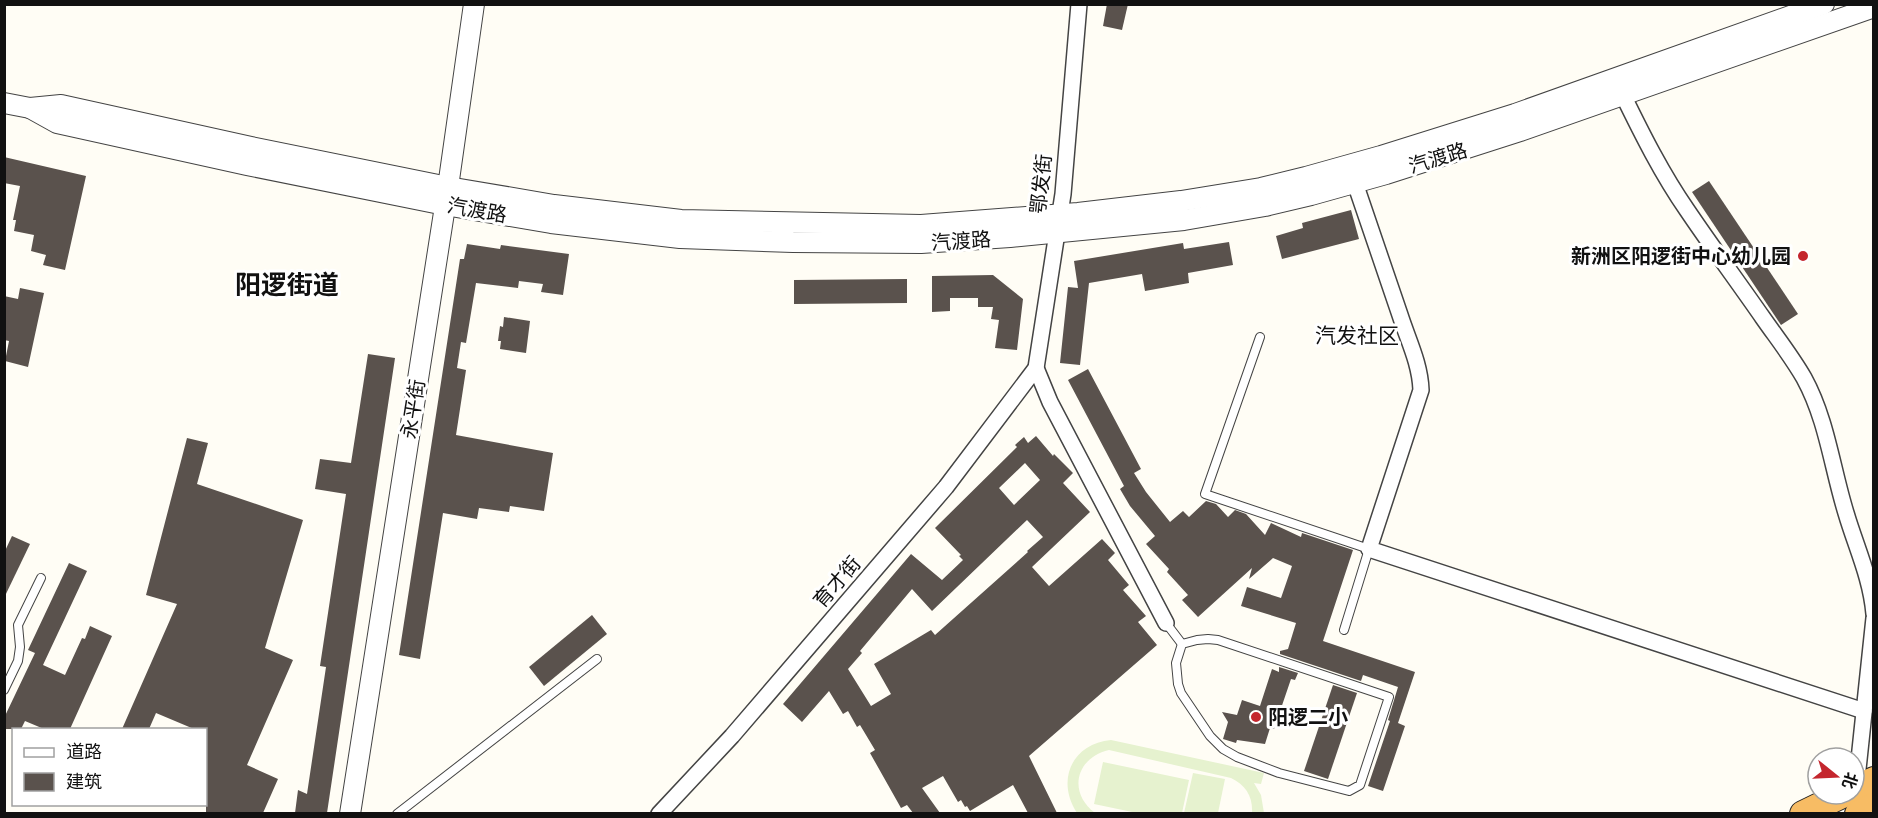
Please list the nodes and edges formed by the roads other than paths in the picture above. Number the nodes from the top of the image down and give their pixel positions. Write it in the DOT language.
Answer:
graph roads {
  1 [pos="474,4"];
  2 [pos="1079,4"];
  3 [pos="1824,4"];
  4 [pos="1874,7"];
  5 [pos="1623,94"];
  6 [pos="4,102"];
  7 [pos="1355,183"];
  8 [pos="446,196"];
  9 [pos="1058,224"];
  10 [pos="1260,337"];
  11 [pos="1036,368"];
  12 [pos="1369,549"];
  13 [pos="41,578"];
  14 [pos="1874,614"];
  15 [pos="1874,618"];
  16 [pos="1166,623"];
  17 [pos="1344,630"];
  18 [pos="1182,644"];
  19 [pos="597,658"];
  20 [pos="4,690"];
  21 [pos="1864,711"];
  22 [pos="1862,746"];
  23 [pos="1821,806"];
  24 [pos="401,812"];
  25 [pos="350,813"];
  26 [pos="659,813"];
  27 [pos="1803,813"];
  1 -- 8 [label="street, 永平街"];
  2 -- 9 [label="street, 鄂发街"];
  3 -- 9 [label="street, 汽渡路"];
  4 -- 5 [label="street, 汽渡路"];
  5 -- 7 [label="street, 汽渡路"];
  5 -- 14 [label="street"];
  6 -- 8 [label="street, 汽渡路"];
  7 -- 9 [label="street, 汽渡路"];
  7 -- 12 [label="street"];
  8 -- 9 [label="street, 汽渡路"];
  8 -- 25 [label="street, 永平街"];
  9 -- 11 [label="street, 鄂发街"];
  10 -- 12 [label="lane"];
  11 -- 16 [label="street"];
  11 -- 26 [label="street, 育才街"];
  12 -- 17 [label="lane"];
  12 -- 21 [label="street"];
  13 -- 20 [label="lane"];
  15 -- 21 [label="street"];
  16 -- 18 [label="lane"];
  18 -- 18 [label="lane"];
  19 -- 24 [label="lane"];
  21 -- 22 [label="street"];
  23 -- 27 [label="highway"];
}
